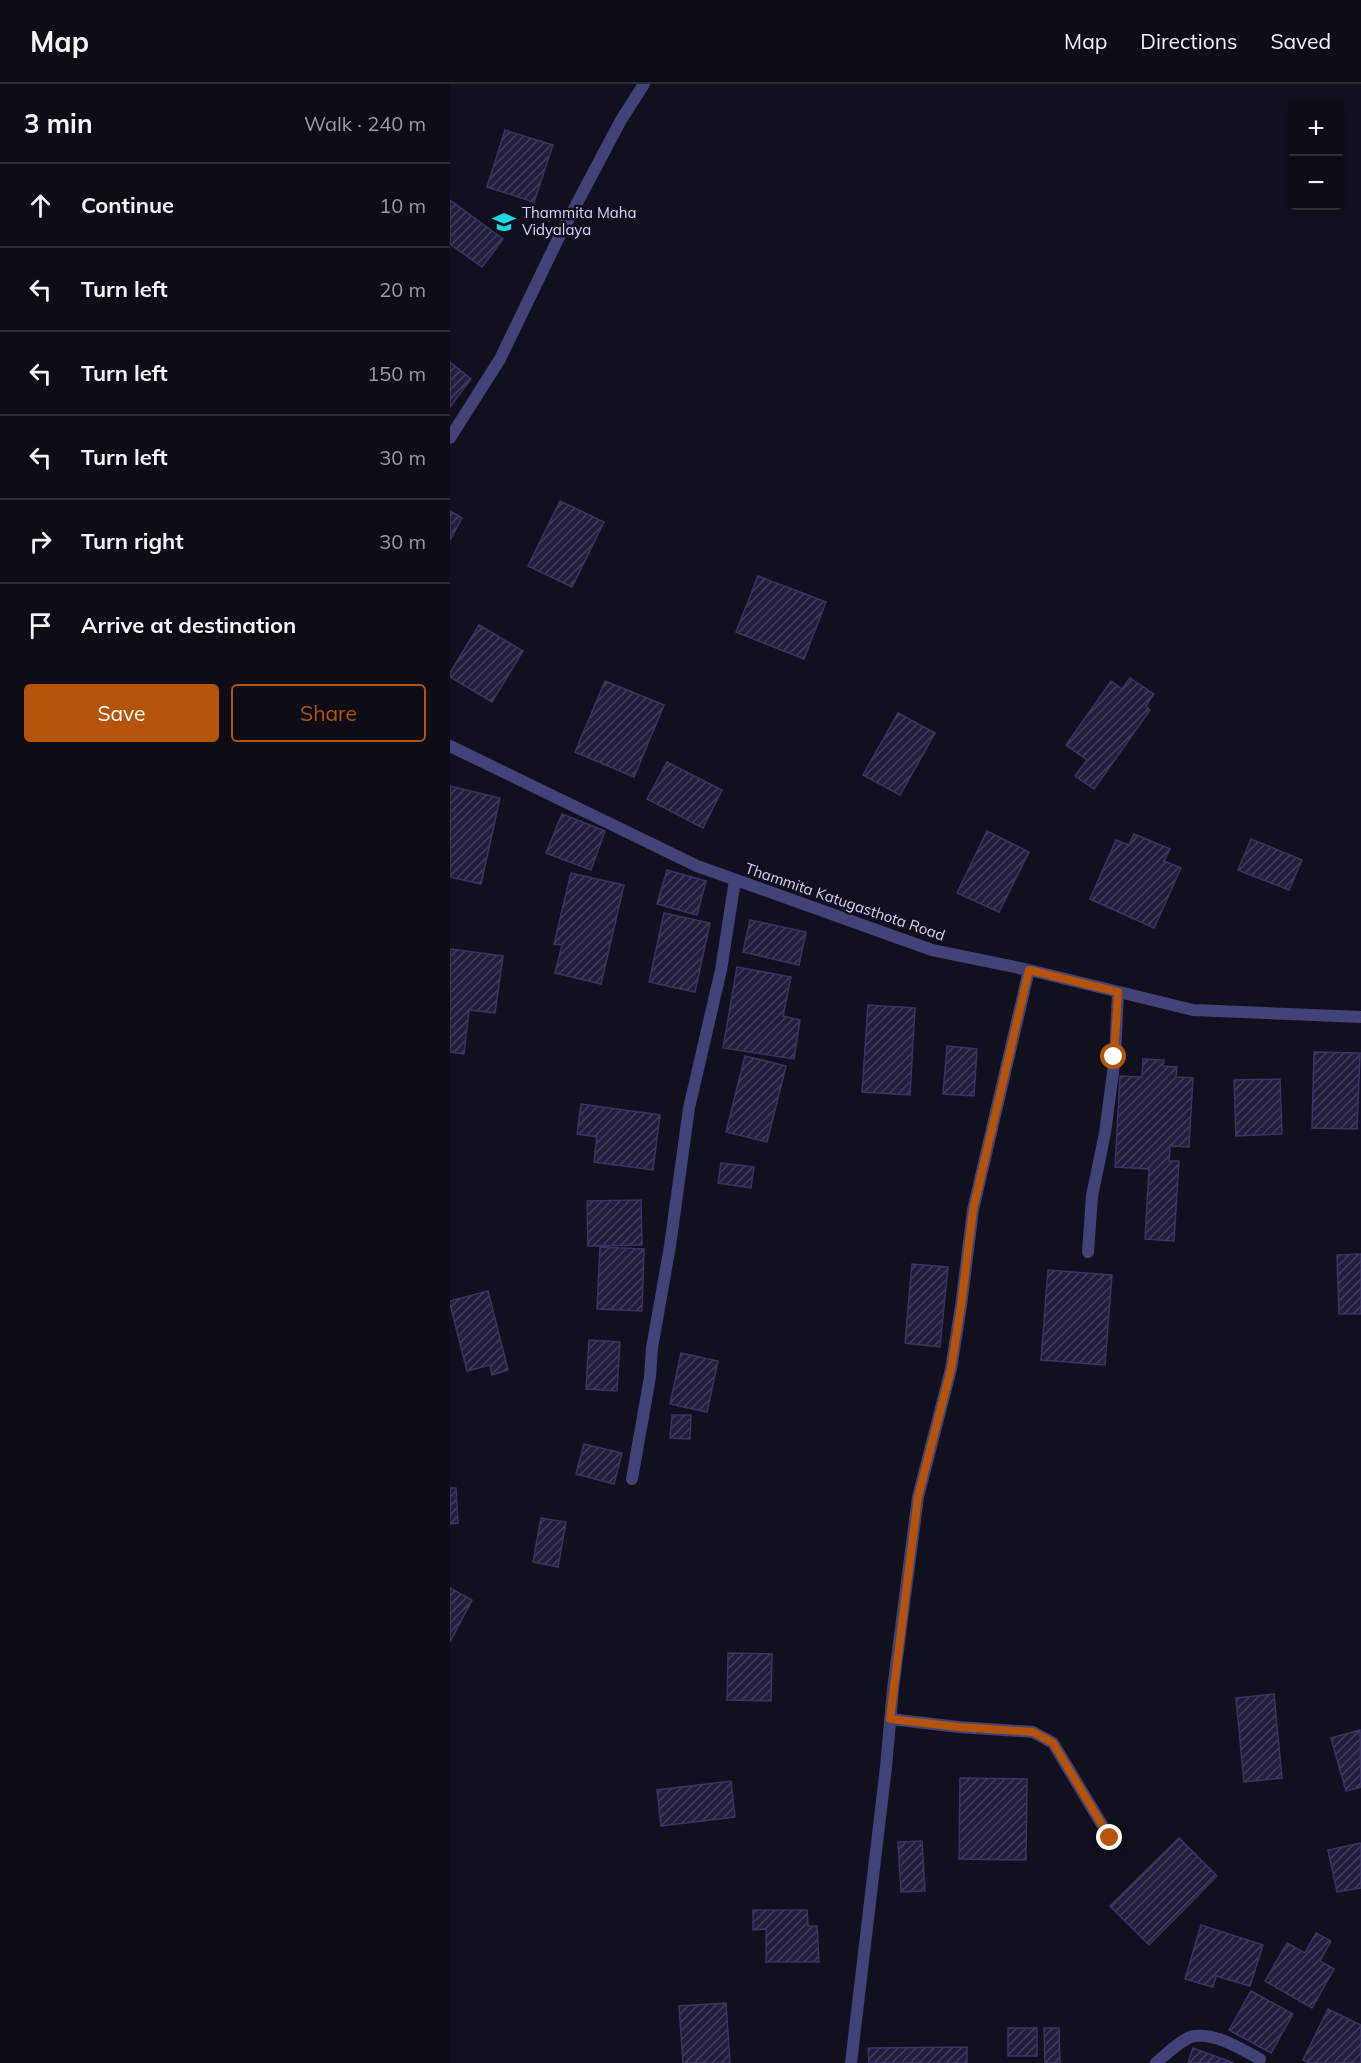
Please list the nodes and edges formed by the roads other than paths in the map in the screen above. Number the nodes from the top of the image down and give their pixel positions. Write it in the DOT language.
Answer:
graph roads {
  1 [pos="644,84"];
  2 [pos="450,438"];
  3 [pos="450,746"];
  4 [pos="735,880"];
  5 [pos="1029,970"];
  6 [pos="1118,992"];
  7 [pos="1361,1017"];
  8 [pos="1088,1252"];
  9 [pos="633,1479"];
  10 [pos="890,1719"];
  11 [pos="1110,1838"];
  12 [pos="1260,2059"];
  13 [pos="851,2063"];
  14 [pos="1156,2063"];
  1 -- 2 [label="street"];
  3 -- 4 [label="street, Thammita Katugasthota Road"];
  4 -- 5 [label="street, Thammita Katugasthota Road"];
  4 -- 9 [label="street"];
  5 -- 6 [label="street, Thammita Katugasthota Road"];
  5 -- 10 [label="street"];
  6 -- 7 [label="street, Thammita Katugasthota Road"];
  6 -- 8 [label="street"];
  10 -- 11 [label="street"];
  10 -- 13 [label="street"];
  12 -- 14 [label="street"];
}
